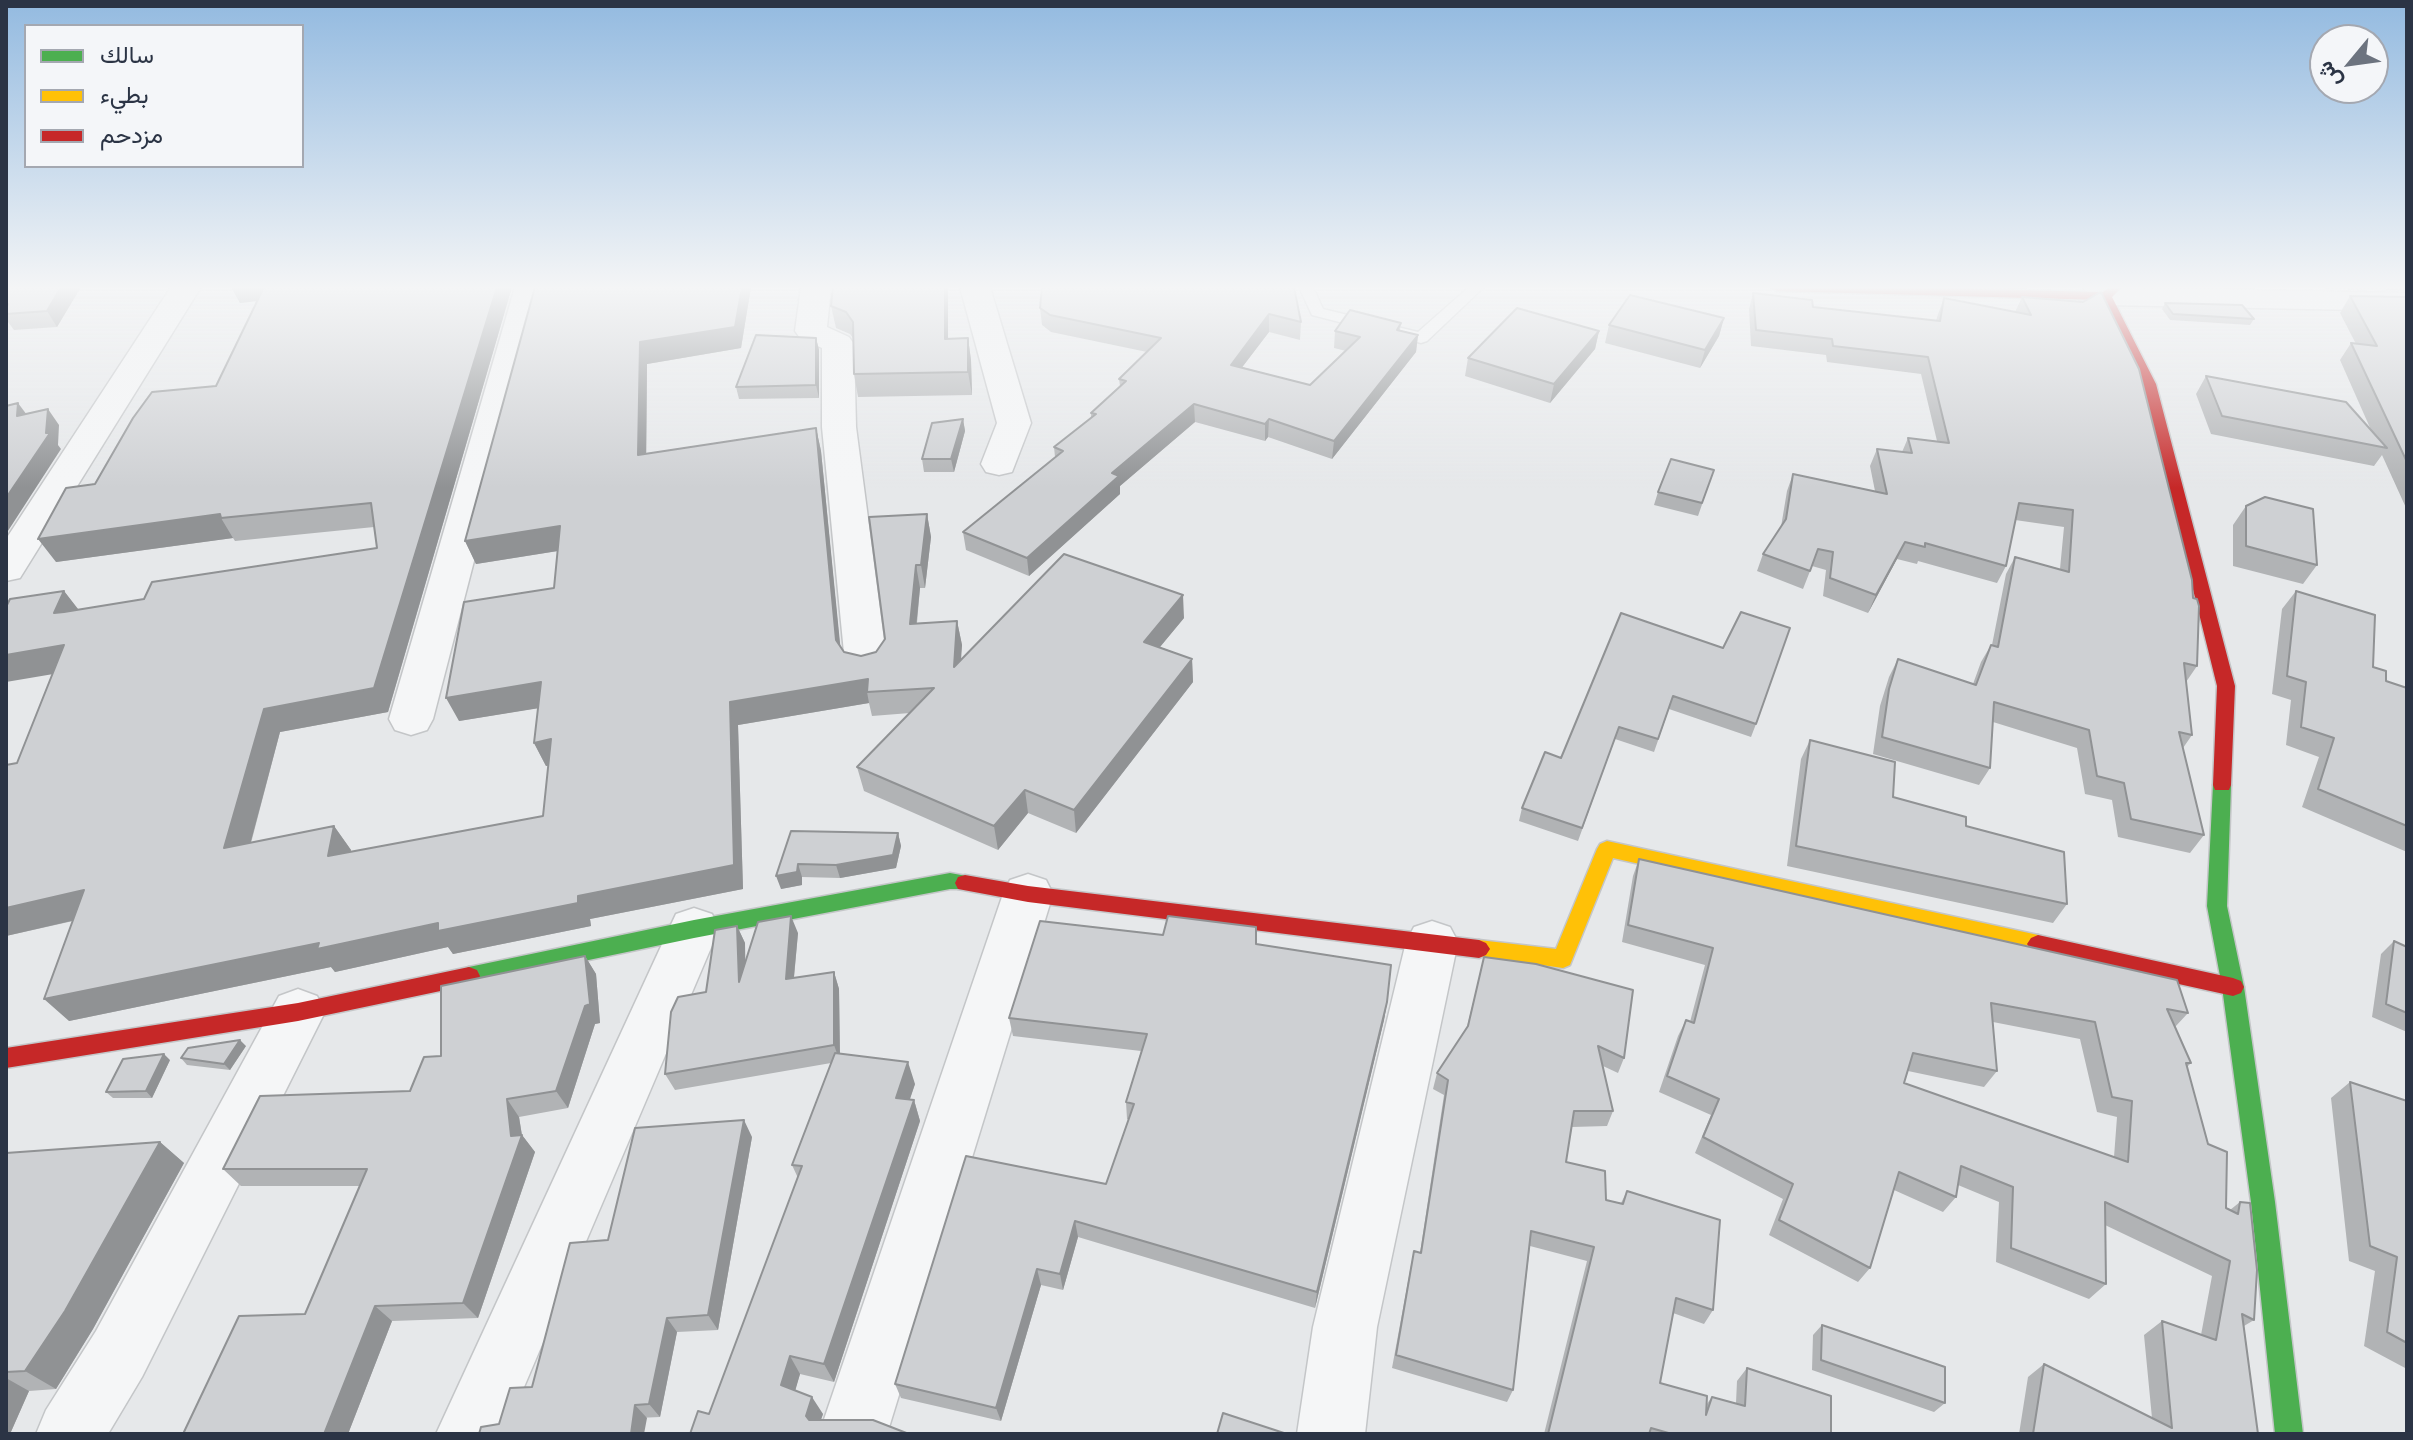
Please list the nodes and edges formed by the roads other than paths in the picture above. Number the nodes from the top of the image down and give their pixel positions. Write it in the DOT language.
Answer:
graph roads {
  1 [pos="143,354"];
  2 [pos="511,354"];
  3 [pos="838,354"];
  4 [pos="994,354"];
  5 [pos="2136,354"];
  6 [pos="999,464"];
  7 [pos="6,569"];
  8 [pos="866,663"];
  9 [pos="411,719"];
  10 [pos="1028,894"];
  11 [pos="694,929"];
  12 [pos="1432,942"];
  13 [pos="2233,987"];
  14 [pos="298,1012"];
  15 [pos="6,1058"];
  16 [pos="70,1434"];
  17 [pos="470,1434"];
  18 [pos="853,1434"];
  19 [pos="1331,1434"];
  20 [pos="2289,1434"];
  1 -- 7 [label="street"];
  2 -- 9 [label="street"];
  3 -- 8 [label="street"];
  4 -- 6 [label="street"];
  5 -- 13 [label="main road"];
  10 -- 11 [label="main road"];
  10 -- 12 [label="main road"];
  10 -- 18 [label="street"];
  11 -- 14 [label="main road"];
  11 -- 17 [label="street"];
  12 -- 13 [label="main road"];
  12 -- 19 [label="street"];
  13 -- 20 [label="main road"];
  14 -- 15 [label="main road"];
  14 -- 16 [label="street"];
}
